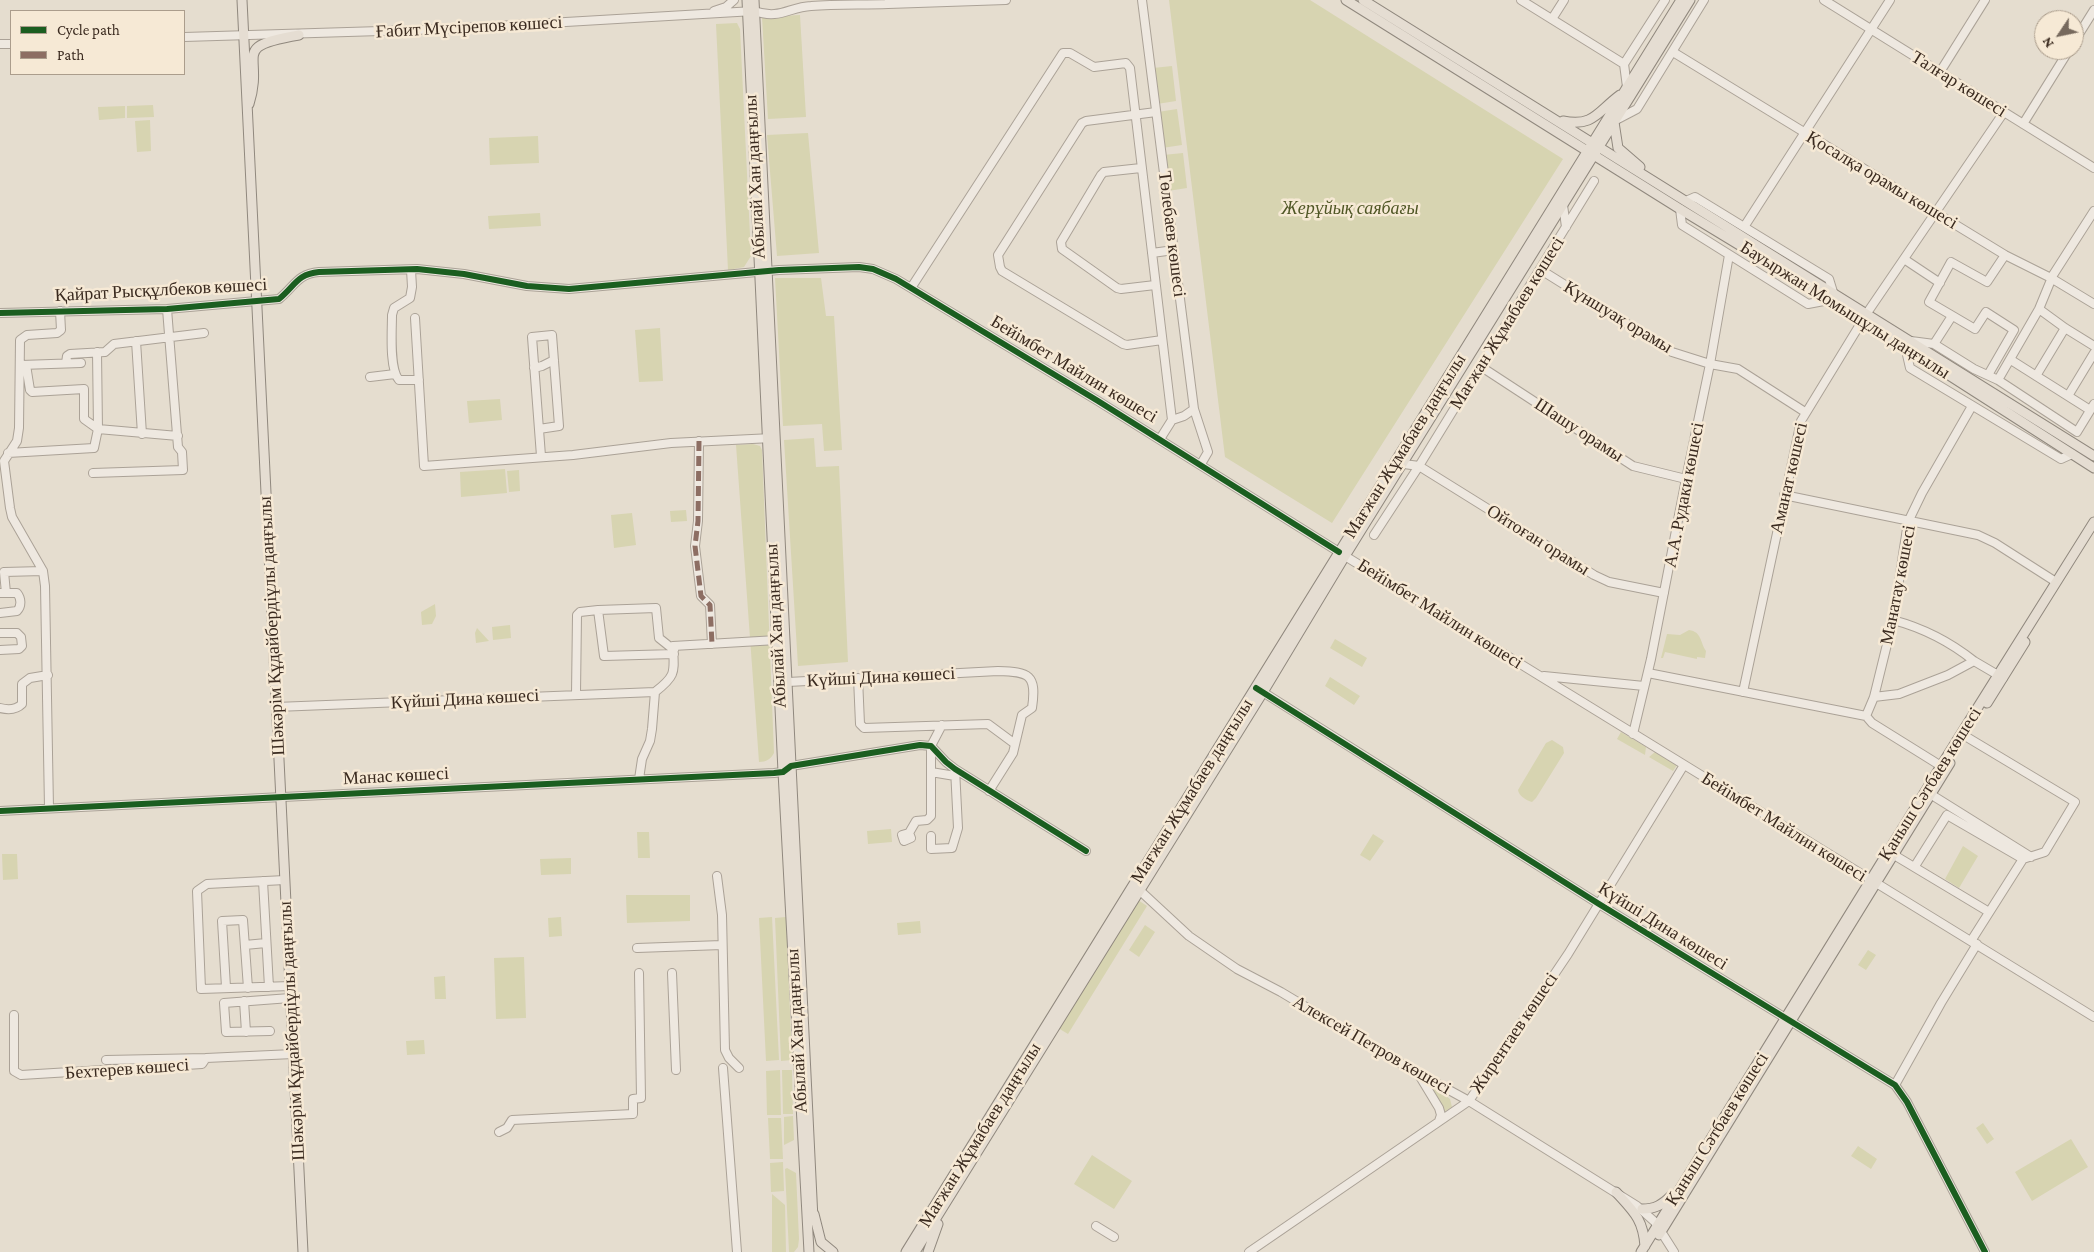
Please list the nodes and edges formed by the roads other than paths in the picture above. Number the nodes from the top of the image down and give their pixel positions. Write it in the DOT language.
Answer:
graph roads {
  1 [pos="242,0"];
  2 [pos="734,0"];
  3 [pos="746,0"];
  4 [pos="754,0"];
  5 [pos="1006,0"];
  6 [pos="1142,0"];
  7 [pos="1346,0"];
  8 [pos="1363,0"];
  9 [pos="1521,0"];
  10 [pos="1564,0"];
  11 [pos="1665,0"];
  12 [pos="1681,0"];
  13 [pos="1690,0"];
  14 [pos="1704,0"];
  15 [pos="1824,0"];
  16 [pos="1890,0"];
  17 [pos="1984,0"];
  18 [pos="889,2"];
  19 [pos="2094,10"];
  20 [pos="751,12"];
  21 [pos="707,14"];
  22 [pos="1552,19"];
  23 [pos="2084,26"];
  24 [pos="1872,29"];
  25 [pos="244,35"];
  26 [pos="299,35"];
  27 [pos="185,37"];
  28 [pos="1673,52"];
  29 [pos="2063,60"];
  30 [pos="1624,64"];
  31 [pos="1940,72"];
  32 [pos="1625,90"];
  33 [pos="247,109"];
  34 [pos="1156,112"];
  35 [pos="2004,112"];
  36 [pos="1134,115"];
  37 [pos="1555,120"];
  38 [pos="1615,121"];
  39 [pos="2023,124"];
  40 [pos="1805,132"];
  41 [pos="1594,148"];
  42 [pos="1141,168"];
  43 [pos="2094,168"];
  44 [pos="1648,177"];
  45 [pos="1594,180"];
  46 [pos="1686,201"];
  47 [pos="1563,205"];
  48 [pos="1680,209"];
  49 [pos="2094,211"];
  50 [pos="1936,212"];
  51 [pos="1566,227"];
  52 [pos="1744,227"];
  53 [pos="1174,250"];
  54 [pos="1152,253"];
  55 [pos="2005,254"];
  56 [pos="1729,255"];
  57 [pos="1904,259"];
  58 [pos="411,270"];
  59 [pos="1540,270"];
  60 [pos="764,272"];
  61 [pos="2051,278"];
  62 [pos="1940,282"];
  63 [pos="1155,285"];
  64 [pos="911,288"];
  65 [pos="1831,296"];
  66 [pos="256,301"];
  67 [pos="2094,304"];
  68 [pos="167,309"];
  69 [pos="2039,309"];
  70 [pos="60,311"];
  71 [pos="0,312"];
  72 [pos="1865,316"];
  73 [pos="1952,316"];
  74 [pos="415,318"];
  75 [pos="2065,328"];
  76 [pos="204,333"];
  77 [pos="170,336"];
  78 [pos="1162,340"];
  79 [pos="136,341"];
  80 [pos="1908,344"];
  81 [pos="1934,344"];
  82 [pos="2094,346"];
  83 [pos="98,352"];
  84 [pos="2094,354"];
  85 [pos="554,360"];
  86 [pos="2011,360"];
  87 [pos="66,363"];
  88 [pos="81,363"];
  89 [pos="1710,364"];
  90 [pos="23,365"];
  91 [pos="1480,366"];
  92 [pos="534,368"];
  93 [pos="394,374"];
  94 [pos="1988,375"];
  95 [pos="2036,376"];
  96 [pos="370,377"];
  97 [pos="419,380"];
  98 [pos="1998,380"];
  99 [pos="2068,396"];
  100 [pos="1972,406"];
  101 [pos="2092,407"];
  102 [pos="1194,409"];
  103 [pos="2042,410"];
  104 [pos="1805,412"];
  105 [pos="1172,420"];
  106 [pos="2036,420"];
  107 [pos="98,429"];
  108 [pos="539,429"];
  109 [pos="142,434"];
  110 [pos="178,436"];
  111 [pos="772,438"];
  112 [pos="1160,439"];
  113 [pos="699,441"];
  114 [pos="8,453"];
  115 [pos="2072,454"];
  116 [pos="541,456"];
  117 [pos="2094,456"];
  118 [pos="1201,464"];
  119 [pos="1404,464"];
  120 [pos="1419,466"];
  121 [pos="2094,468"];
  122 [pos="93,473"];
  123 [pos="1686,479"];
  124 [pos="1784,495"];
  125 [pos="1908,522"];
  126 [pos="2094,522"];
  127 [pos="2094,533"];
  128 [pos="1374,535"];
  129 [pos="1342,554"];
  130 [pos="43,572"];
  131 [pos="2056,582"];
  132 [pos="3,593"];
  133 [pos="1664,593"];
  134 [pos="598,610"];
  135 [pos="0,613"];
  136 [pos="1892,620"];
  137 [pos="0,633"];
  138 [pos="777,640"];
  139 [pos="712,644"];
  140 [pos="0,650"];
  141 [pos="674,652"];
  142 [pos="1974,661"];
  143 [pos="1648,673"];
  144 [pos="48,674"];
  145 [pos="1540,676"];
  146 [pos="2000,677"];
  147 [pos="858,678"];
  148 [pos="788,682"];
  149 [pos="1644,686"];
  150 [pos="1260,690"];
  151 [pos="655,692"];
  152 [pos="1742,692"];
  153 [pos="576,694"];
  154 [pos="1874,697"];
  155 [pos="276,707"];
  156 [pos="0,708"];
  157 [pos="1866,716"];
  158 [pos="942,725"];
  159 [pos="1633,734"];
  160 [pos="1965,736"];
  161 [pos="1015,744"];
  162 [pos="931,746"];
  163 [pos="1684,765"];
  164 [pos="791,766"];
  165 [pos="1940,766"];
  166 [pos="783,772"];
  167 [pos="931,772"];
  168 [pos="955,773"];
  169 [pos="639,779"];
  170 [pos="990,791"];
  171 [pos="1928,792"];
  172 [pos="280,796"];
  173 [pos="49,808"];
  174 [pos="0,811"];
  175 [pos="909,833"];
  176 [pos="931,836"];
  177 [pos="1086,850"];
  178 [pos="1894,855"];
  179 [pos="2027,858"];
  180 [pos="1915,866"];
  181 [pos="717,876"];
  182 [pos="284,880"];
  183 [pos="263,882"];
  184 [pos="1873,882"];
  185 [pos="1137,888"];
  186 [pos="1599,904"];
  187 [pos="1989,912"];
  188 [pos="1974,942"];
  189 [pos="266,943"];
  190 [pos="245,945"];
  191 [pos="722,945"];
  192 [pos="638,948"];
  193 [pos="639,973"];
  194 [pos="672,973"];
  195 [pos="290,986"];
  196 [pos="226,987"];
  197 [pos="269,987"];
  198 [pos="248,988"];
  199 [pos="290,998"];
  200 [pos="244,1001"];
  201 [pos="14,1015"];
  202 [pos="2094,1016"];
  203 [pos="1788,1020"];
  204 [pos="270,1031"];
  205 [pos="246,1032"];
  206 [pos="293,1054"];
  207 [pos="206,1058"];
  208 [pos="106,1060"];
  209 [pos="723,1068"];
  210 [pos="739,1068"];
  211 [pos="676,1070"];
  212 [pos="1418,1073"];
  213 [pos="1895,1086"];
  214 [pos="1468,1101"];
  215 [pos="1439,1121"];
  216 [pos="499,1132"];
  217 [pos="1680,1186"];
  218 [pos="1616,1192"];
  219 [pos="813,1205"];
  220 [pos="1642,1209"];
  221 [pos="940,1213"];
  222 [pos="1096,1226"];
  223 [pos="1659,1229"];
  224 [pos="1114,1237"];
  225 [pos="1645,1250"];
  226 [pos="302,1252"];
  227 [pos="736,1252"];
  228 [pos="809,1252"];
  229 [pos="815,1252"];
  230 [pos="833,1252"];
  231 [pos="906,1252"];
  232 [pos="915,1252"];
  233 [pos="928,1252"];
  234 [pos="1249,1252"];
  235 [pos="1674,1252"];
  236 [pos="1985,1252"];
  1 -- 25 [label="main road, Шәкәрім Құдайбердіұлы даңғылы"];
  2 -- 21 [label="street"];
  3 -- 20 [label="main road, Абылай Хан даңғылы"];
  4 -- 20 [label="main road, Абылай Хан даңғылы"];
  5 -- 18 [label="street, Ғабит Мүсірепов көшесі"];
  6 -- 34 [label="street, Төлебаев көшесі"];
  7 -- 41 [label="main road, Бауыржан Момышұлы даңғылы"];
  8 -- 37 [label="main road, Бауыржан Момышұлы даңғылы"];
  9 -- 22 [label="street"];
  10 -- 22 [label="street"];
  11 -- 30 [label="street"];
  12 -- 32 [label="main road, Мағжан Жұмабаев даңғылы"];
  13 -- 38 [label="main road, Мағжан Жұмабаев даңғылы"];
  14 -- 28 [label="street, Мағжан Жұмабаев даңғылы"];
  15 -- 24 [label="street, Талғар көшесі"];
  16 -- 24 [label="street"];
  17 -- 31 [label="street"];
  18 -- 20 [label="street, Ғабит Мүсірепов көшесі"];
  19 -- 23 [label="street"];
  20 -- 21 [label="street, Ғабит Мүсірепов көшесі"];
  20 -- 60 [label="main road, Абылай Хан даңғылы"];
  21 -- 26 [label="street, Ғабит Мүсірепов көшесі"];
  22 -- 30 [label="street"];
  24 -- 31 [label="street, Талғар көшесі"];
  24 -- 40 [label="street"];
  25 -- 26 [label="street, Ғабит Мүсірепов көшесі"];
  25 -- 27 [label="street, Ғабит Мүсірепов көшесі"];
  25 -- 33 [label="main road, Шәкәрім Құдайбердіұлы даңғылы"];
  26 -- 33 [label="main road"];
  28 -- 38 [label="street, Мағжан Жұмабаев даңғылы"];
  28 -- 40 [label="street, Қосалқа орамы көшесі"];
  29 -- 39 [label="street"];
  30 -- 32 [label="street"];
  31 -- 35 [label="street, Талғар көшесі"];
  32 -- 37 [label="main road"];
  32 -- 41 [label="main road, Мағжан Жұмабаев даңғылы"];
  33 -- 66 [label="main road, Шәкәрім Құдайбердіұлы даңғылы"];
  34 -- 36 [label="street"];
  34 -- 53 [label="street, Төлебаев көшесі"];
  35 -- 39 [label="street, Талғар көшесі"];
  35 -- 50 [label="street, Аманат көшесі"];
  36 -- 42 [label="street"];
  36 -- 64 [label="street"];
  36 -- 78 [label="street"];
  37 -- 41 [label="main road, Бауыржан Момышұлы даңғылы"];
  38 -- 41 [label="main road, Мағжан Жұмабаев даңғылы"];
  38 -- 44 [label="main road"];
  39 -- 43 [label="street, Талғар көшесі"];
  40 -- 50 [label="street, Қосалқа орамы көшесі"];
  40 -- 52 [label="street"];
  41 -- 44 [label="main road, Бауыржан Момышұлы даңғылы"];
  41 -- 47 [label="main road, Мағжан Жұмабаев даңғылы"];
  41 -- 48 [label="main road, Бауыржан Момышұлы даңғылы"];
  41 -- 129 [label="main road, Мағжан Жұмабаев даңғылы"];
  42 -- 54 [label="street"];
  42 -- 63 [label="street"];
  44 -- 46 [label="main road, Бауыржан Момышұлы даңғылы"];
  45 -- 51 [label="street, Мағжан Жұмабаев көшесі"];
  46 -- 52 [label="street"];
  46 -- 65 [label="main road, Бауыржан Момышұлы даңғылы"];
  47 -- 51 [label="street"];
  47 -- 119 [label="main road, Мағжан Жұмабаев даңғылы"];
  48 -- 56 [label="street"];
  48 -- 65 [label="main road, Бауыржан Момышұлы даңғылы"];
  49 -- 61 [label="street"];
  50 -- 55 [label="street, Қосалқа орамы көшесі"];
  50 -- 57 [label="street, Аманат көшесі"];
  51 -- 59 [label="street, Мағжан Жұмабаев көшесі"];
  52 -- 65 [label="street"];
  53 -- 54 [label="street"];
  53 -- 102 [label="street, Төлебаев көшесі"];
  54 -- 63 [label="street"];
  55 -- 61 [label="street, Қосалқа орамы көшесі"];
  55 -- 62 [label="street"];
  56 -- 65 [label="street"];
  56 -- 89 [label="street, А.А. Рудаки көшесі"];
  57 -- 62 [label="street"];
  57 -- 72 [label="street, Аманат көшесі"];
  58 -- 60 [label="street, Қайрат Рысқұлбеков көшесі"];
  58 -- 66 [label="street, Қайрат Рысқұлбеков көшесі"];
  58 -- 93 [label="street"];
  59 -- 89 [label="street, Күншуақ орамы"];
  59 -- 91 [label="street, Мағжан Жұмабаев көшесі"];
  60 -- 64 [label="street, Бейімбет Майлин көшесі"];
  60 -- 111 [label="main road, Абылай Хан даңғылы"];
  61 -- 67 [label="street, Қосалқа орамы көшесі"];
  61 -- 69 [label="street"];
  62 -- 73 [label="street"];
  63 -- 78 [label="street"];
  64 -- 112 [label="street, Бейімбет Майлин көшесі"];
  65 -- 72 [label="main road, Бауыржан Момышұлы даңғылы"];
  66 -- 68 [label="street, Қайрат Рысқұлбеков көшесі"];
  66 -- 155 [label="main road, Шәкәрім Құдайбердіұлы даңғылы"];
  68 -- 70 [label="street, Қайрат Рысқұлбеков көшесі"];
  68 -- 77 [label="street"];
  69 -- 75 [label="street"];
  69 -- 86 [label="street"];
  70 -- 71 [label="street, Қайрат Рысқұлбеков көшесі"];
  70 -- 90 [label="street"];
  72 -- 80 [label="main road, Бауыржан Момышұлы даңғылы"];
  72 -- 104 [label="street, Аманат көшесі"];
  73 -- 81 [label="street"];
  73 -- 94 [label="street"];
  74 -- 97 [label="street"];
  75 -- 82 [label="street"];
  75 -- 95 [label="street"];
  76 -- 77 [label="street"];
  77 -- 79 [label="street"];
  77 -- 110 [label="street"];
  78 -- 105 [label="street"];
  79 -- 83 [label="street"];
  79 -- 109 [label="street"];
  80 -- 81 [label="street"];
  80 -- 100 [label="street"];
  80 -- 106 [label="main road, Бауыржан Момышұлы даңғылы"];
  80 -- 115 [label="main road, Бауыржан Момышұлы даңғылы"];
  81 -- 94 [label="street"];
  83 -- 87 [label="street"];
  83 -- 107 [label="street"];
  84 -- 99 [label="street"];
  85 -- 92 [label="street"];
  85 -- 92 [label="street"];
  85 -- 108 [label="street"];
  86 -- 95 [label="street"];
  86 -- 98 [label="street"];
  87 -- 88 [label="street"];
  87 -- 90 [label="street"];
  89 -- 104 [label="street, Күншуақ орамы"];
  89 -- 123 [label="street, А.А. Рудаки көшесі"];
  90 -- 107 [label="street"];
  90 -- 114 [label="street"];
  91 -- 120 [label="street, Мағжан Жұмабаев көшесі"];
  91 -- 123 [label="street, Шашу орамы"];
  92 -- 108 [label="street"];
  93 -- 96 [label="street"];
  93 -- 97 [label="street"];
  94 -- 98 [label="street"];
  95 -- 99 [label="street"];
  97 -- 116 [label="street"];
  98 -- 103 [label="street"];
  99 -- 101 [label="street"];
  100 -- 115 [label="street"];
  100 -- 125 [label="street, Манатау көшесі"];
  101 -- 103 [label="street"];
  102 -- 105 [label="street"];
  102 -- 118 [label="street, Төлебаев көшесі"];
  103 -- 106 [label="street"];
  104 -- 124 [label="street, Аманат көшесі"];
  105 -- 112 [label="street"];
  106 -- 117 [label="main road, Бауыржан Момышұлы даңғылы"];
  107 -- 109 [label="street"];
  107 -- 114 [label="street"];
  108 -- 116 [label="street"];
  109 -- 110 [label="street"];
  110 -- 122 [label="street"];
  111 -- 113 [label="street"];
  111 -- 138 [label="main road, Абылай Хан даңғылы"];
  111 -- 148 [label="main road, Абылай Хан даңғылы"];
  112 -- 118 [label="street, Бейімбет Майлин көшесі"];
  113 -- 116 [label="street"];
  113 -- 139 [label="street"];
  114 -- 130 [label="street"];
  115 -- 121 [label="main road, Бауыржан Момышұлы даңғылы"];
  118 -- 129 [label="street, Бейімбет Майлин көшесі"];
  119 -- 120 [label="street"];
  119 -- 129 [label="main road, Мағжан Жұмабаев даңғылы"];
  120 -- 128 [label="street, Мағжан Жұмабаев көшесі"];
  120 -- 133 [label="street, Ойтоған орамы"];
  123 -- 133 [label="street, А.А. Рудаки көшесі"];
  124 -- 125 [label="street"];
  124 -- 152 [label="street, Аманат көшесі"];
  125 -- 131 [label="street"];
  125 -- 136 [label="street, Манатау көшесі"];
  126 -- 131 [label="main road, Қаныш Сәтбаев көшесі"];
  127 -- 146 [label="main road, Қаныш Сәтбаев көшесі"];
  129 -- 145 [label="street, Бейімбет Майлин көшесі"];
  129 -- 150 [label="main road, Мағжан Жұмабаев даңғылы"];
  130 -- 132 [label="street"];
  130 -- 144 [label="street"];
  131 -- 146 [label="main road, Қаныш Сәтбаев көшесі"];
  132 -- 135 [label="street"];
  133 -- 143 [label="street, А.А. Рудаки көшесі"];
  134 -- 141 [label="street"];
  134 -- 141 [label="street"];
  134 -- 153 [label="street"];
  136 -- 142 [label="street"];
  136 -- 154 [label="street, Манатау көшесі"];
  137 -- 140 [label="street"];
  138 -- 139 [label="street"];
  138 -- 166 [label="main road, Абылай Хан даңғылы"];
  139 -- 141 [label="street"];
  141 -- 151 [label="street"];
  142 -- 146 [label="street"];
  142 -- 154 [label="street"];
  143 -- 149 [label="street, А.А. Рудаки көшесі"];
  143 -- 152 [label="street"];
  144 -- 156 [label="street"];
  144 -- 173 [label="street"];
  145 -- 149 [label="street"];
  145 -- 159 [label="street, Бейімбет Майлин көшесі"];
  146 -- 160 [label="main road, Қаныш Сәтбаев көшесі"];
  146 -- 165 [label="main road, Қаныш Сәтбаев көшесі"];
  147 -- 148 [label="street, Күйші Дина көшесі"];
  147 -- 158 [label="street"];
  147 -- 161 [label="street, Күйші Дина көшесі"];
  148 -- 164 [label="main road, Абылай Хан даңғылы"];
  149 -- 159 [label="street, А.А. Рудаки көшесі"];
  150 -- 185 [label="main road, Мағжан Жұмабаев даңғылы"];
  150 -- 186 [label="street, Күйші Дина көшесі"];
  151 -- 153 [label="street, Күйші Дина көшесі"];
  151 -- 169 [label="street"];
  152 -- 157 [label="street"];
  153 -- 155 [label="street, Күйші Дина көшесі"];
  154 -- 157 [label="street, Манатау көшесі"];
  155 -- 172 [label="main road, Шәкәрім Құдайбердіұлы даңғылы"];
  157 -- 165 [label="street"];
  158 -- 161 [label="street"];
  158 -- 162 [label="street"];
  159 -- 163 [label="street, Бейімбет Майлин көшесі"];
  160 -- 171 [label="main road, Қаныш Сәтбаев көшесі"];
  160 -- 179 [label="street"];
  161 -- 170 [label="street"];
  162 -- 164 [label="street"];
  162 -- 167 [label="street"];
  162 -- 168 [label="street"];
  163 -- 184 [label="street, Бейімбет Майлин көшесі"];
  163 -- 186 [label="street, Жирентаев көшесі"];
  164 -- 166 [label="street"];
  164 -- 219 [label="main road, Абылай Хан даңғылы"];
  165 -- 171 [label="main road, Қаныш Сәтбаев көшесі"];
  166 -- 169 [label="street, Манас көшесі"];
  166 -- 228 [label="main road, Абылай Хан даңғылы"];
  167 -- 168 [label="street"];
  167 -- 175 [label="street"];
  168 -- 170 [label="street"];
  168 -- 176 [label="street"];
  169 -- 172 [label="street, Манас көшесі"];
  170 -- 177 [label="street"];
  171 -- 178 [label="main road, Қаныш Сәтбаев көшесі"];
  171 -- 179 [label="street"];
  171 -- 184 [label="main road, Қаныш Сәтбаев көшесі"];
  172 -- 173 [label="street, Манас көшесі"];
  172 -- 182 [label="main road, Шәкәрім Құдайбердіұлы даңғылы"];
  173 -- 174 [label="street, Манас көшесі"];
  178 -- 180 [label="street"];
  178 -- 184 [label="main road, Қаныш Сәтбаев көшесі"];
  179 -- 180 [label="street"];
  179 -- 187 [label="street"];
  180 -- 187 [label="street"];
  181 -- 191 [label="street"];
  182 -- 183 [label="street"];
  182 -- 195 [label="main road, Шәкәрім Құдайбердіұлы даңғылы"];
  183 -- 189 [label="street"];
  183 -- 196 [label="street"];
  184 -- 188 [label="street, Бейімбет Майлин көшесі"];
  184 -- 203 [label="main road, Қаныш Сәтбаев көшесі"];
  185 -- 212 [label="street, Алексей Петров көшесі"];
  185 -- 221 [label="main road, Мағжан Жұмабаев даңғылы"];
  185 -- 231 [label="main road, Мағжан Жұмабаев даңғылы"];
  186 -- 203 [label="street, Күйші Дина көшесі"];
  186 -- 214 [label="street, Жирентаев көшесі"];
  187 -- 188 [label="street"];
  188 -- 202 [label="street, Бейімбет Майлин көшесі"];
  188 -- 213 [label="street"];
  189 -- 190 [label="street"];
  189 -- 197 [label="street"];
  190 -- 196 [label="street"];
  190 -- 198 [label="street"];
  191 -- 192 [label="street"];
  191 -- 210 [label="street"];
  193 -- 216 [label="street"];
  194 -- 211 [label="street"];
  195 -- 197 [label="street"];
  195 -- 199 [label="main road, Шәкәрім Құдайбердіұлы даңғылы"];
  196 -- 198 [label="street"];
  197 -- 198 [label="street"];
  199 -- 200 [label="street"];
  199 -- 206 [label="main road, Шәкәрім Құдайбердіұлы даңғылы"];
  200 -- 205 [label="street"];
  200 -- 205 [label="street"];
  201 -- 207 [label="street, Бехтерев көшесі"];
  203 -- 213 [label="street, Күйші Дина көшесі"];
  203 -- 217 [label="main road, Қаныш Сәтбаев көшесі"];
  203 -- 223 [label="main road, Қаныш Сәтбаев көшесі"];
  204 -- 205 [label="street"];
  206 -- 207 [label="street, Бехтерев көшесі"];
  206 -- 226 [label="main road, Шәкәрім Құдайбердіұлы даңғылы"];
  207 -- 208 [label="street"];
  209 -- 227 [label="street"];
  212 -- 214 [label="street, Алексей Петров көшесі"];
  212 -- 215 [label="street"];
  213 -- 236 [label="street, Күйші Дина көшесі"];
  214 -- 215 [label="street, Жирентаев көшесі"];
  214 -- 218 [label="street, Алексей Петров көшесі"];
  215 -- 234 [label="street, Жирентаев көшесі"];
  217 -- 220 [label="main road"];
  217 -- 223 [label="main road, Қаныш Сәтбаев көшесі"];
  218 -- 220 [label="street, Алексей Петров көшесі"];
  218 -- 225 [label="main road"];
  219 -- 229 [label="main road, Абылай Хан даңғылы"];
  219 -- 230 [label="main road"];
  220 -- 223 [label="street, Алексей Петров көшесі"];
  221 -- 232 [label="main road, Мағжан Жұмабаев даңғылы"];
  221 -- 233 [label="main road"];
  222 -- 224 [label="street"];
  223 -- 225 [label="main road, Қаныш Сәтбаев көшесі"];
  223 -- 235 [label="street, Алексей Петров көшесі"];
}
